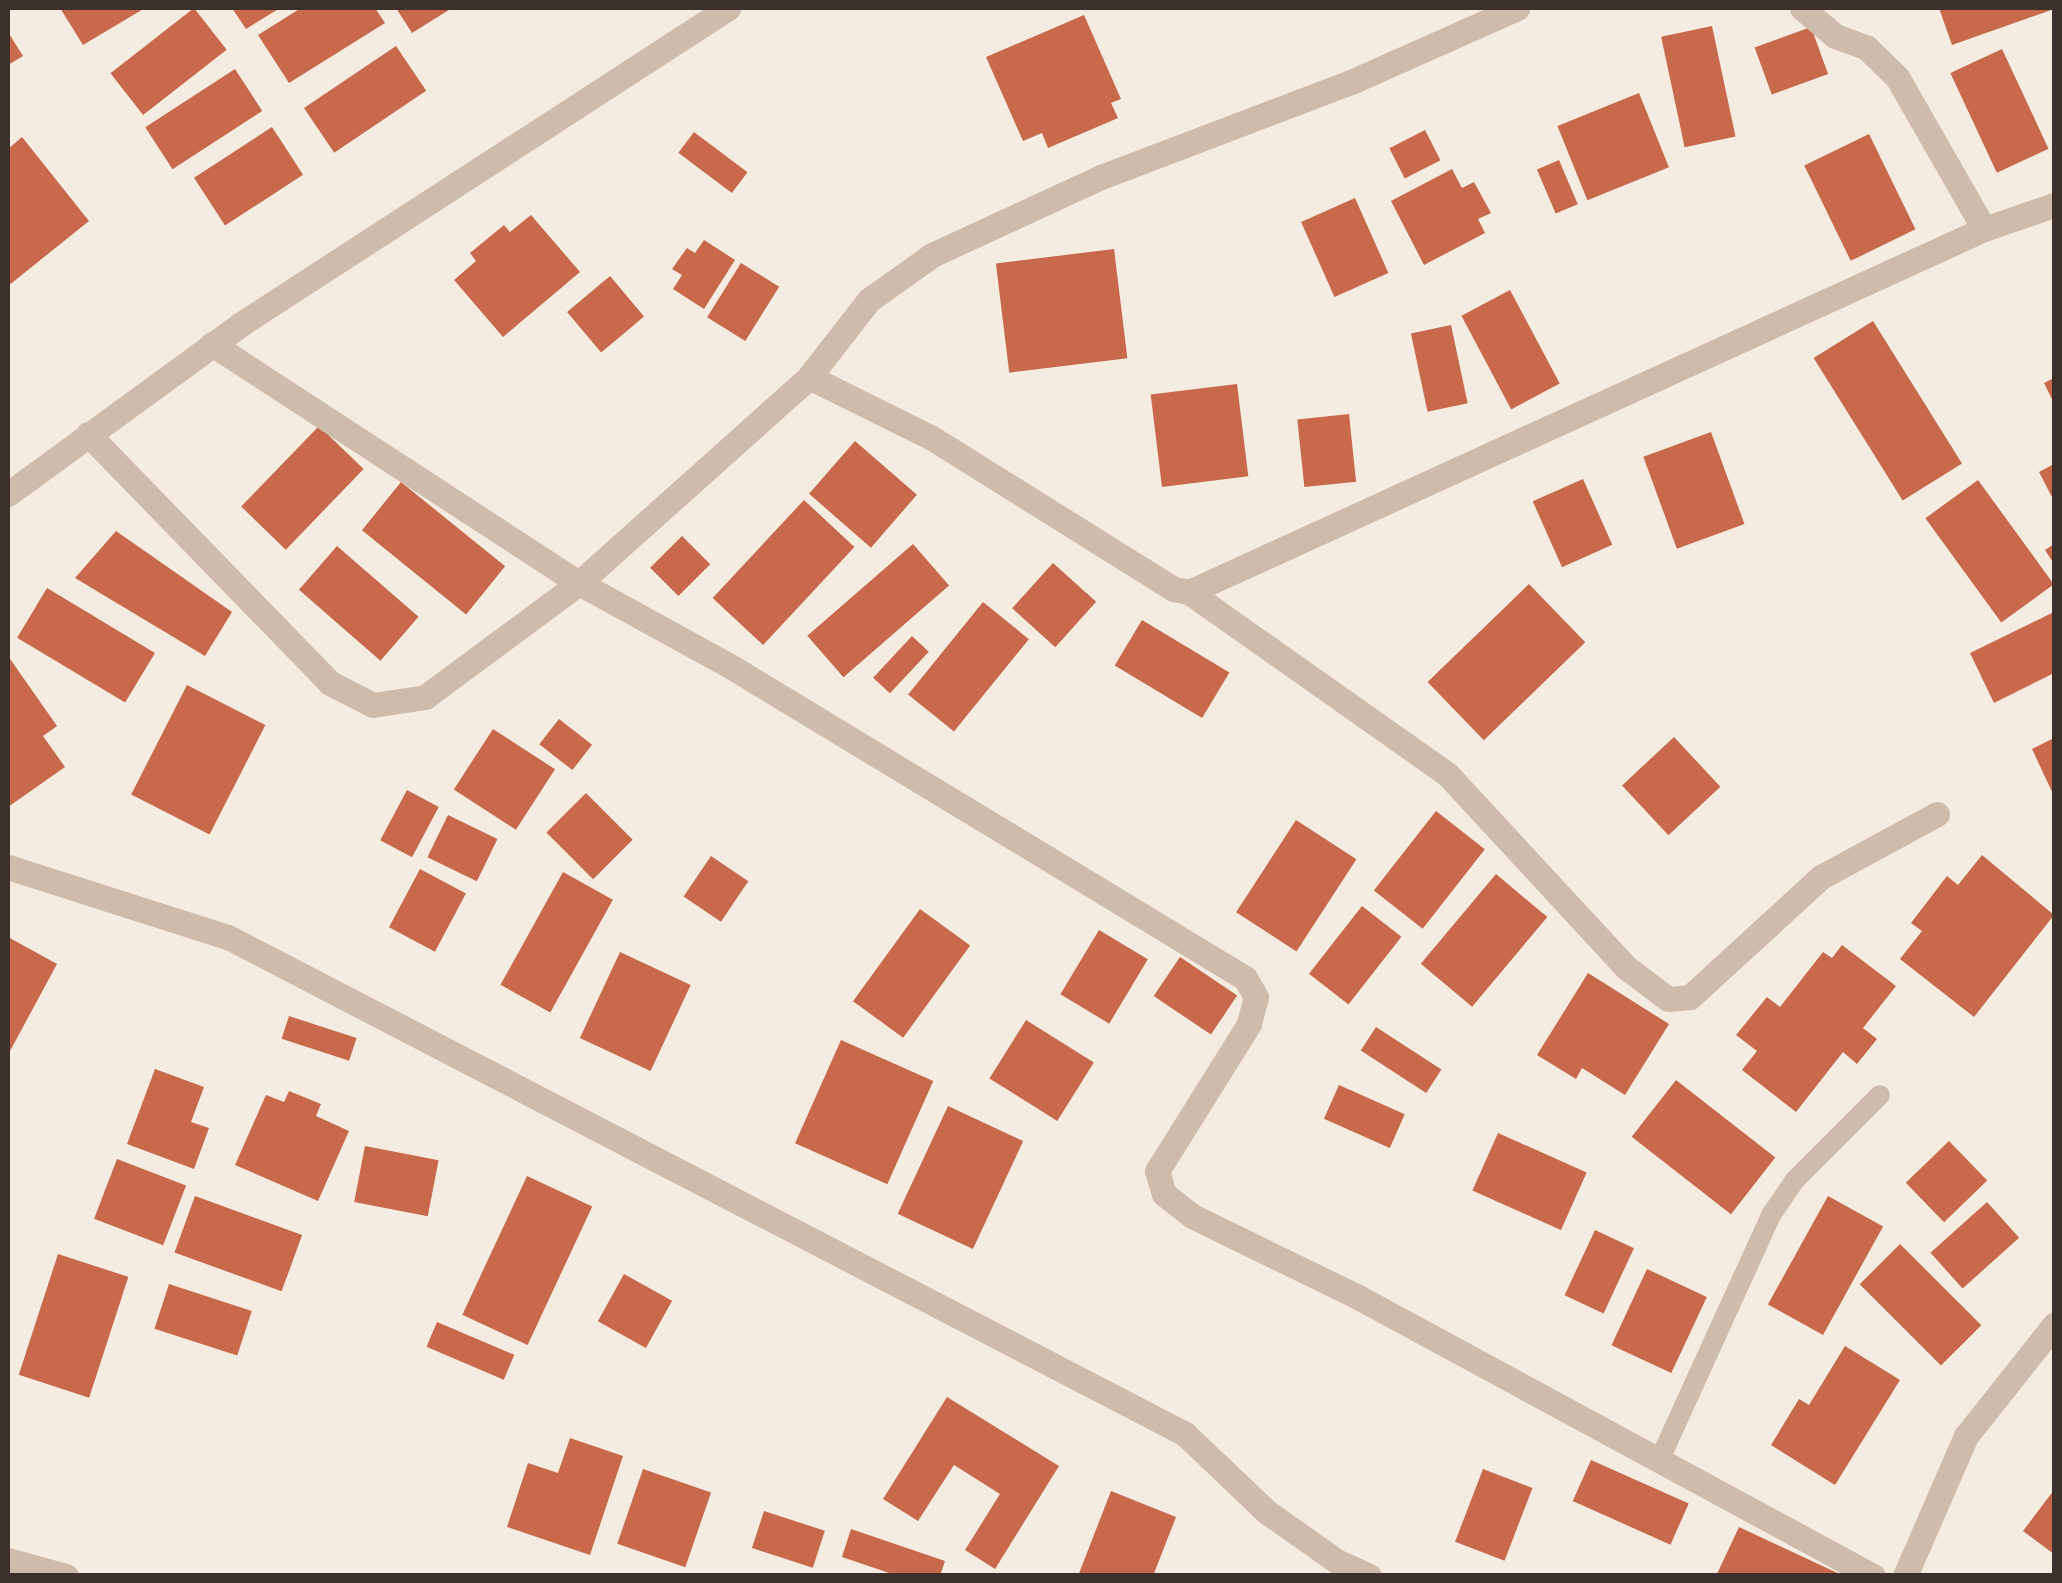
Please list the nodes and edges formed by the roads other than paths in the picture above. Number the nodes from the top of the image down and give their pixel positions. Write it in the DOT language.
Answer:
graph roads {
  1 [pos="728,8"];
  2 [pos="1517,8"];
  3 [pos="1802,8"];
  4 [pos="2054,205"];
  5 [pos="1984,229"];
  6 [pos="212,344"];
  7 [pos="809,377"];
  8 [pos="88,434"];
  9 [pos="8,494"];
  10 [pos="579,583"];
  11 [pos="1190,592"];
  12 [pos="1936,814"];
  13 [pos="8,867"];
  14 [pos="1880,1095"];
  15 [pos="2054,1325"];
  16 [pos="1659,1462"];
  17 [pos="8,1560"];
  18 [pos="1905,1575"];
  19 [pos="66,1576"];
  20 [pos="1369,1576"];
  21 [pos="1873,1576"];
  1 -- 6 [label="street"];
  2 -- 7 [label="street"];
  3 -- 5 [label="street"];
  4 -- 5 [label="street"];
  5 -- 11 [label="street"];
  6 -- 8 [label="street"];
  6 -- 10 [label="street"];
  7 -- 10 [label="street"];
  7 -- 11 [label="street"];
  8 -- 9 [label="street"];
  8 -- 10 [label="street"];
  10 -- 16 [label="street"];
  11 -- 12 [label="street"];
  13 -- 20 [label="street"];
  14 -- 16 [label="lane"];
  15 -- 18 [label="street"];
  16 -- 21 [label="street"];
  17 -- 19 [label="street"];
}
